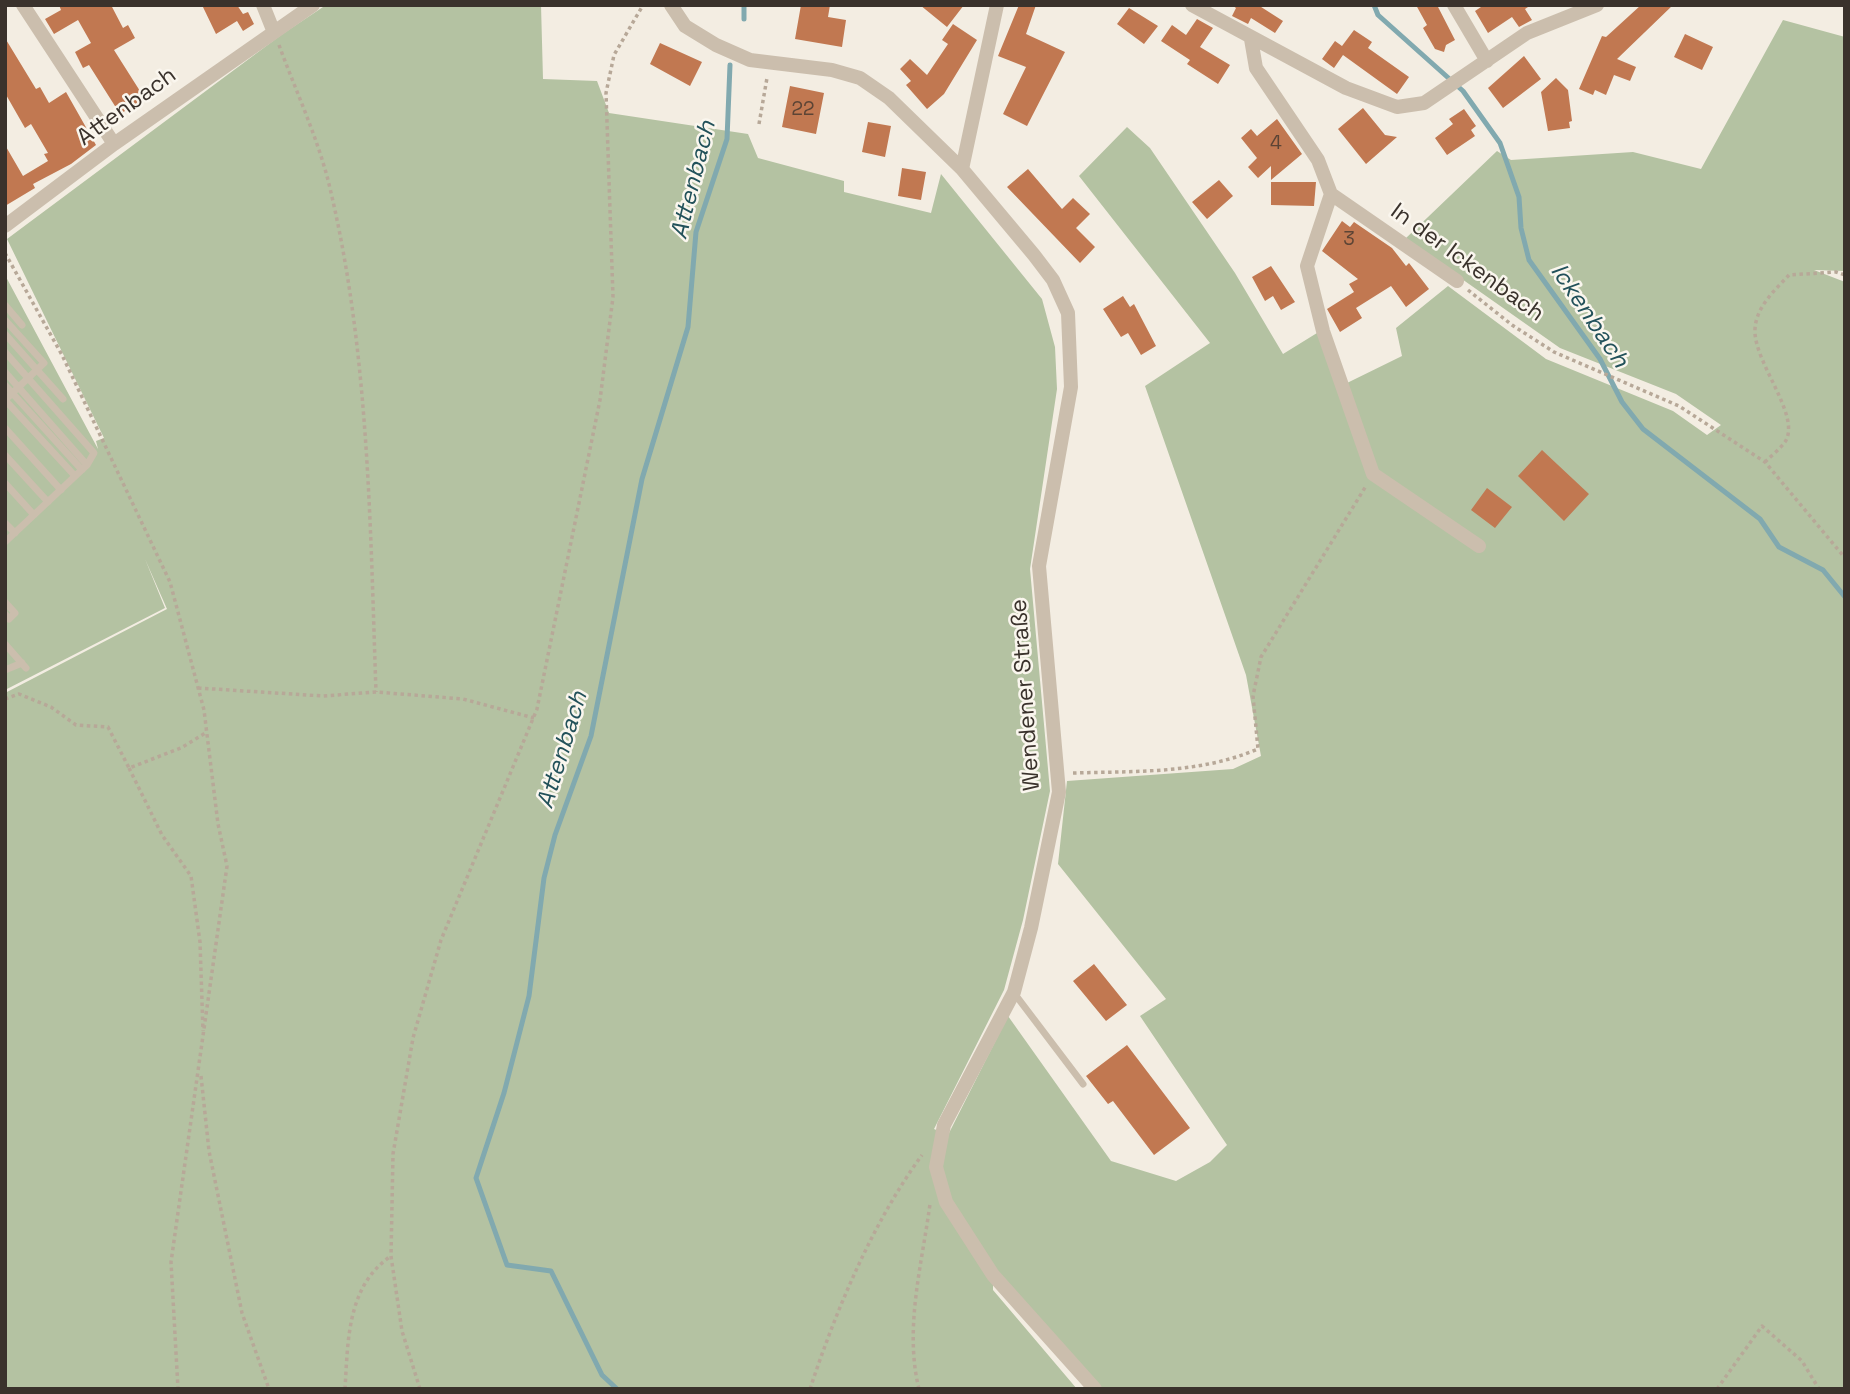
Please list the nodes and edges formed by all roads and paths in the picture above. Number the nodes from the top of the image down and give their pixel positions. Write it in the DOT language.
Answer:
graph roads {
  1 [pos="23,5"];
  2 [pos="263,5"];
  3 [pos="313,5"];
  4 [pos="643,5"];
  5 [pos="671,5"];
  6 [pos="996,5"];
  7 [pos="1192,5"];
  8 [pos="1454,5"];
  9 [pos="1597,5"];
  10 [pos="273,30"];
  11 [pos="1251,39"];
  12 [pos="1487,61"];
  13 [pos="769,62"];
  14 [pos="759,124"];
  15 [pos="114,144"];
  16 [pos="962,169"];
  17 [pos="1331,194"];
  18 [pos="5,226"];
  19 [pos="5,253"];
  20 [pos="1845,275"];
  21 [pos="1457,281"];
  22 [pos="5,305"];
  23 [pos="5,320"];
  24 [pos="22,325"];
  25 [pos="5,334"];
  26 [pos="5,352"];
  27 [pos="37,369"];
  28 [pos="5,372"];
  29 [pos="28,378"];
  30 [pos="5,384"];
  31 [pos="15,390"];
  32 [pos="63,399"];
  33 [pos="5,428"];
  34 [pos="5,455"];
  35 [pos="1765,462"];
  36 [pos="85,467"];
  37 [pos="1373,474"];
  38 [pos="75,476"];
  39 [pos="5,482"];
  40 [pos="61,490"];
  41 [pos="48,502"];
  42 [pos="34,515"];
  43 [pos="5,523"];
  44 [pos="15,533"];
  45 [pos="5,542"];
  46 [pos="1479,546"];
  47 [pos="1845,558"];
  48 [pos="5,602"];
  49 [pos="5,614"];
  50 [pos="5,644"];
  51 [pos="6,667"];
  52 [pos="198,688"];
  53 [pos="376,692"];
  54 [pos="5,698"];
  55 [pos="534,718"];
  56 [pos="207,732"];
  57 [pos="129,768"];
  58 [pos="1057,773"];
  59 [pos="1014,992"];
  60 [pos="204,1033"];
  61 [pos="200,1070"];
  62 [pos="1083,1084"];
  63 [pos="924,1154"];
  64 [pos="932,1194"];
  65 [pos="391,1256"];
  66 [pos="178,1389"];
  67 [pos="269,1389"];
  68 [pos="345,1389"];
  69 [pos="420,1389"];
  70 [pos="810,1389"];
  71 [pos="919,1389"];
  72 [pos="1095,1389"];
  73 [pos="1717,1389"];
  74 [pos="1819,1389"];
  1 -- 15 [label="street"];
  2 -- 10 [label="street"];
  3 -- 10 [label="street, Attenbach"];
  4 -- 55 [label="path"];
  5 -- 13 [label="street"];
  6 -- 16 [label="street"];
  7 -- 11 [label="street"];
  8 -- 12 [label="street"];
  9 -- 12 [label="street"];
  10 -- 15 [label="street, Attenbach"];
  10 -- 53 [label="path"];
  11 -- 12 [label="street"];
  11 -- 17 [label="street"];
  13 -- 14 [label="path"];
  13 -- 16 [label="street"];
  15 -- 18 [label="street, Attenbach"];
  16 -- 58 [label="street, Wendener Straße"];
  17 -- 21 [label="street, In der Ickenbach"];
  17 -- 37 [label="street"];
  19 -- 52 [label="path"];
  20 -- 35 [label="path"];
  21 -- 35 [label="path, In der Ickenbach"];
  22 -- 24 [label="lane"];
  23 -- 27 [label="lane"];
  25 -- 27 [label="lane"];
  26 -- 29 [label="lane"];
  27 -- 29 [label="lane"];
  27 -- 32 [label="lane"];
  28 -- 31 [label="lane"];
  29 -- 31 [label="lane"];
  29 -- 36 [label="lane"];
  30 -- 31 [label="lane"];
  31 -- 36 [label="lane"];
  31 -- 38 [label="lane"];
  33 -- 40 [label="lane"];
  34 -- 41 [label="lane"];
  35 -- 47 [label="path, In der Ickenbach"];
  36 -- 38 [label="lane"];
  37 -- 46 [label="street"];
  37 -- 58 [label="path"];
  38 -- 40 [label="lane"];
  39 -- 42 [label="lane"];
  40 -- 41 [label="lane"];
  41 -- 42 [label="lane"];
  42 -- 44 [label="lane"];
  43 -- 44 [label="lane"];
  44 -- 45 [label="lane"];
  48 -- 49 [label="lane"];
  50 -- 51 [label="lane"];
  52 -- 53 [label="path"];
  52 -- 56 [label="path"];
  53 -- 55 [label="path"];
  54 -- 57 [label="path"];
  55 -- 65 [label="path"];
  56 -- 57 [label="path"];
  56 -- 60 [label="path"];
  57 -- 60 [label="path"];
  58 -- 59 [label="street, Wendener Straße"];
  59 -- 62 [label="lane"];
  59 -- 72 [label="street, Wendener Straße"];
  60 -- 61 [label="path"];
  61 -- 66 [label="path"];
  61 -- 67 [label="path"];
  63 -- 70 [label="path"];
  64 -- 71 [label="path"];
  65 -- 68 [label="path"];
  65 -- 69 [label="path"];
  73 -- 74 [label="path"];
}
